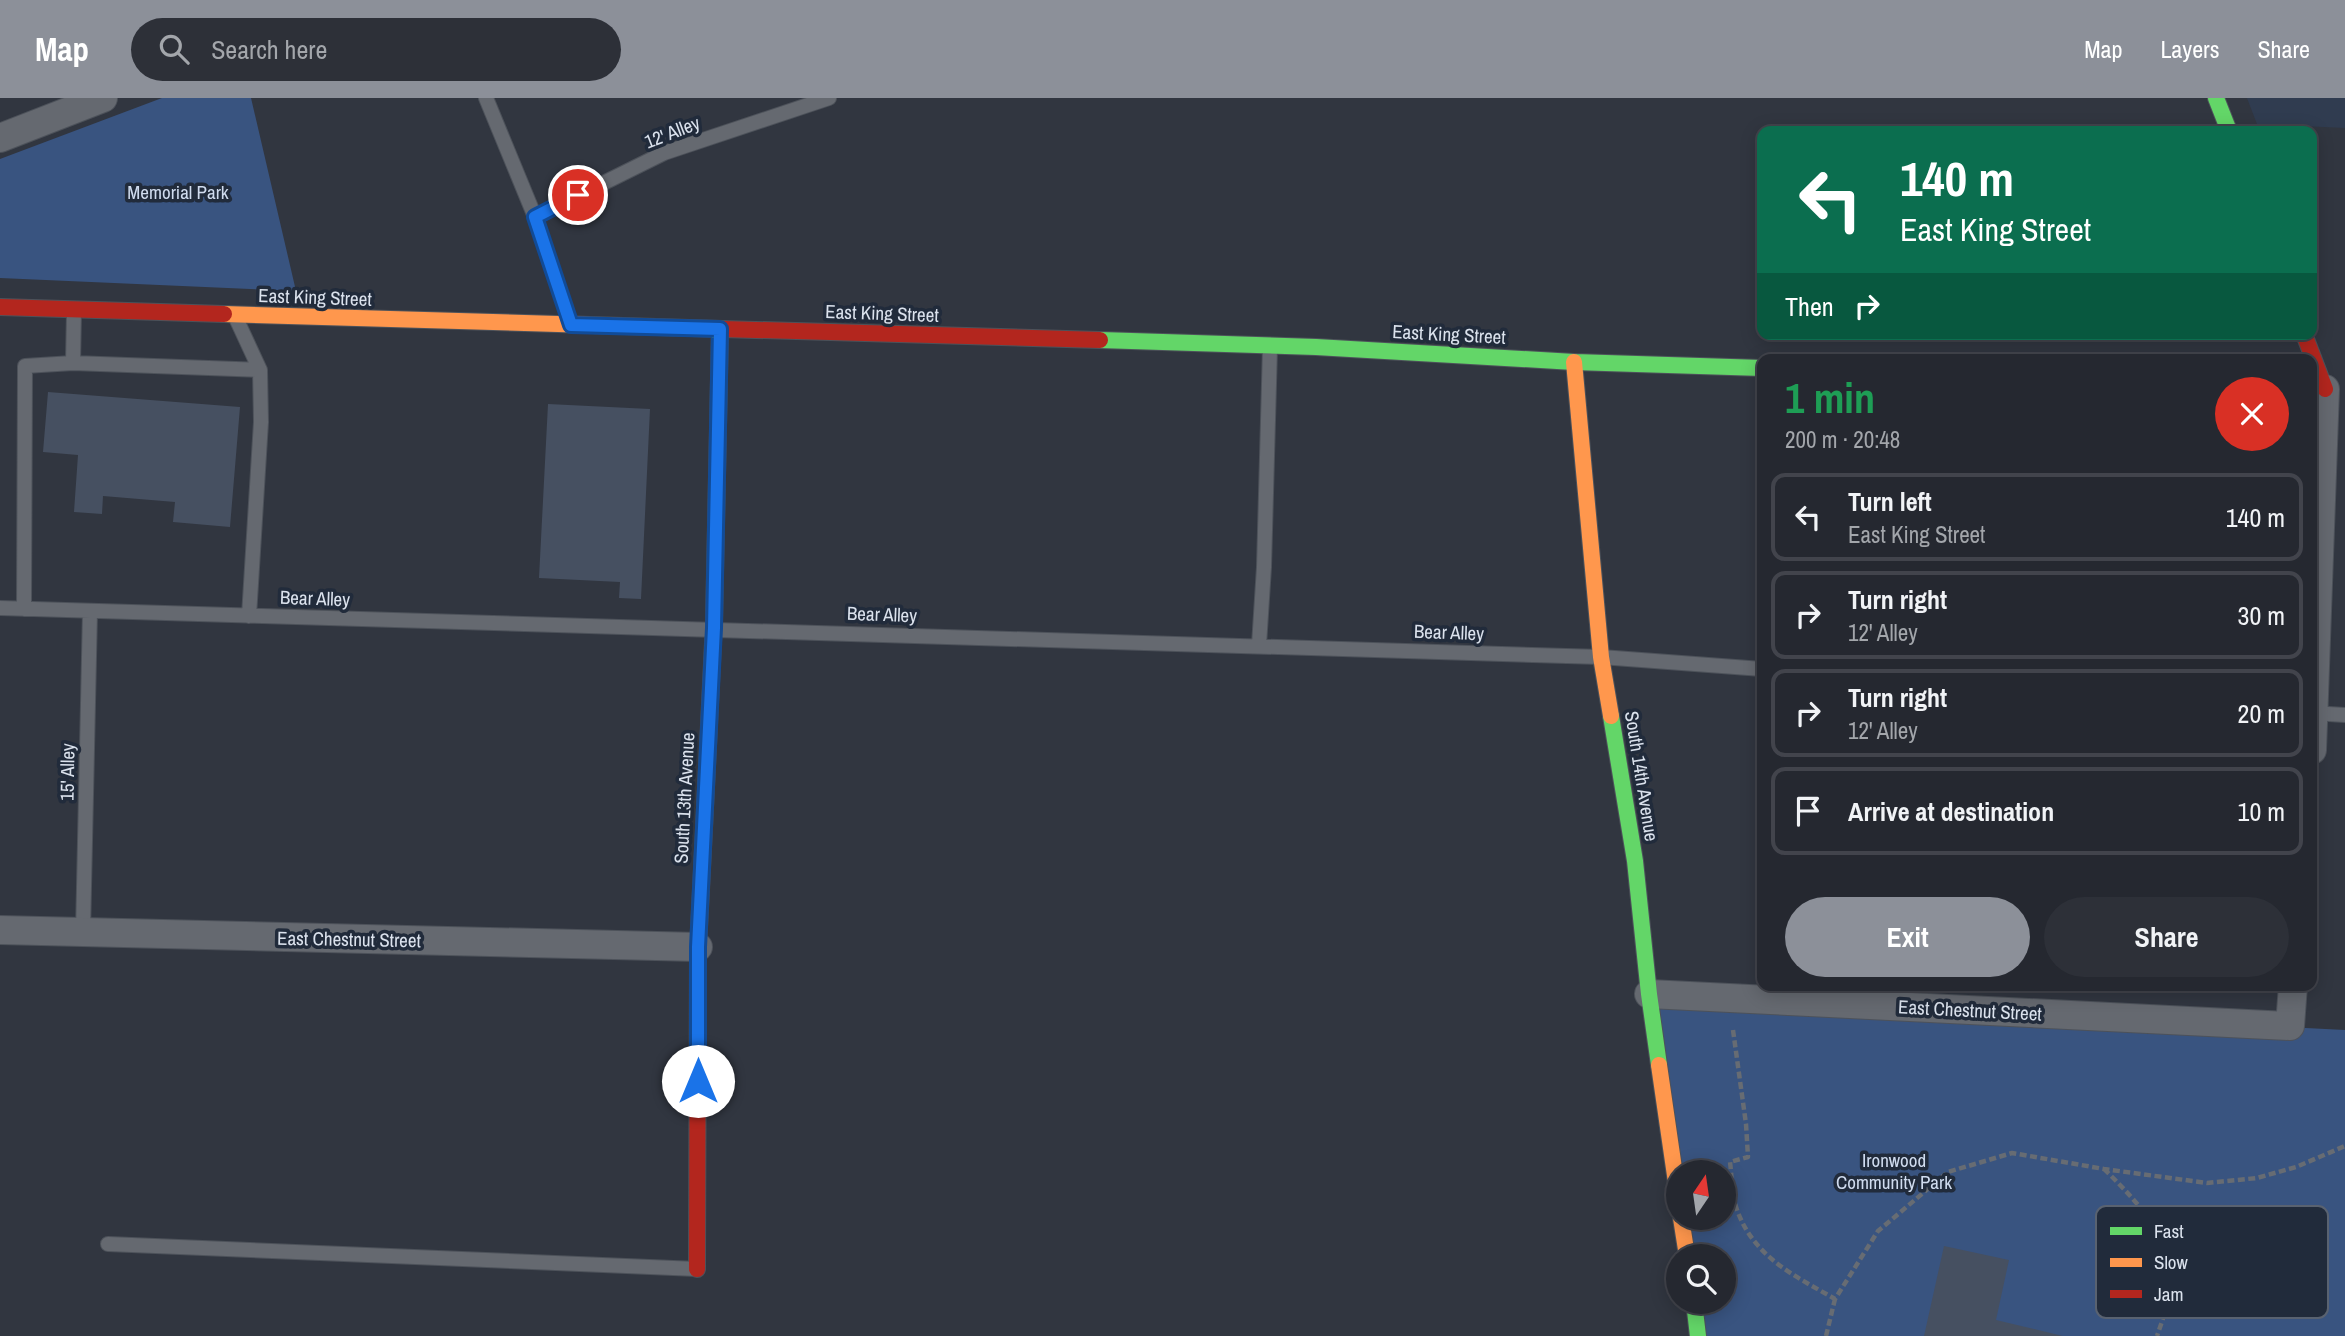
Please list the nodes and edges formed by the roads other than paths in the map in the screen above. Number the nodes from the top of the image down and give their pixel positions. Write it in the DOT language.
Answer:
graph roads {
  1 [pos="103,98"];
  2 [pos="486,98"];
  3 [pos="828,98"];
  4 [pos="2216,98"];
  5 [pos="2227,126"];
  6 [pos="0,138"];
  7 [pos="535,217"];
  8 [pos="0,307"];
  9 [pos="74,311"];
  10 [pos="235,315"];
  11 [pos="571,325"];
  12 [pos="720,329"];
  13 [pos="1270,346"];
  14 [pos="1574,362"];
  15 [pos="73,363"];
  16 [pos="2317,366"];
  17 [pos="1757,368"];
  18 [pos="260,370"];
  19 [pos="2327,390"];
  20 [pos="0,608"];
  21 [pos="24,609"];
  22 [pos="90,611"];
  23 [pos="249,616"];
  24 [pos="2317,621"];
  25 [pos="714,628"];
  26 [pos="1259,645"];
  27 [pos="1601,657"];
  28 [pos="1757,669"];
  29 [pos="2317,713"];
  30 [pos="2345,715"];
  31 [pos="0,930"];
  32 [pos="83,933"];
  33 [pos="698,947"];
  34 [pos="2293,991"];
  35 [pos="1649,994"];
  36 [pos="1673,1160"];
  37 [pos="108,1244"];
  38 [pos="697,1269"];
  39 [pos="1695,1314"];
  40 [pos="1698,1336"];
  1 -- 6 [label="street"];
  2 -- 7 [label="lane"];
  3 -- 7 [label="lane, 12' Alley"];
  4 -- 5 [label="street"];
  7 -- 11 [label="lane"];
  8 -- 9 [label="street, East King Street"];
  9 -- 10 [label="street, East King Street"];
  9 -- 15 [label="lane"];
  10 -- 11 [label="street, East King Street"];
  10 -- 18 [label="lane"];
  11 -- 12 [label="street, East King Street"];
  12 -- 13 [label="street, East King Street"];
  12 -- 25 [label="street, South 13th Avenue"];
  13 -- 14 [label="street, East King Street"];
  13 -- 26 [label="lane"];
  14 -- 17 [label="street, East King Street"];
  14 -- 27 [label="street, South 14th Avenue"];
  15 -- 18 [label="lane"];
  15 -- 21 [label="lane"];
  16 -- 19 [label="street"];
  18 -- 23 [label="lane"];
  19 -- 24 [label="street"];
  20 -- 21 [label="lane, Bear Alley"];
  21 -- 22 [label="lane, Bear Alley"];
  22 -- 23 [label="lane, Bear Alley"];
  22 -- 32 [label="lane, 15' Alley"];
  23 -- 25 [label="lane, Bear Alley"];
  25 -- 26 [label="lane, Bear Alley"];
  25 -- 33 [label="street, South 13th Avenue"];
  26 -- 27 [label="lane, Bear Alley"];
  27 -- 28 [label="lane, Bear Alley"];
  27 -- 35 [label="street, South 14th Avenue"];
  29 -- 30 [label="lane"];
  31 -- 32 [label="street, East Chestnut Street"];
  32 -- 33 [label="street, East Chestnut Street"];
  33 -- 38 [label="street, South 13th Avenue"];
  34 -- 35 [label="street, East Chestnut Street"];
  35 -- 36 [label="street, South 14th Avenue"];
  37 -- 38 [label="lane"];
  39 -- 40 [label="street"];
}
